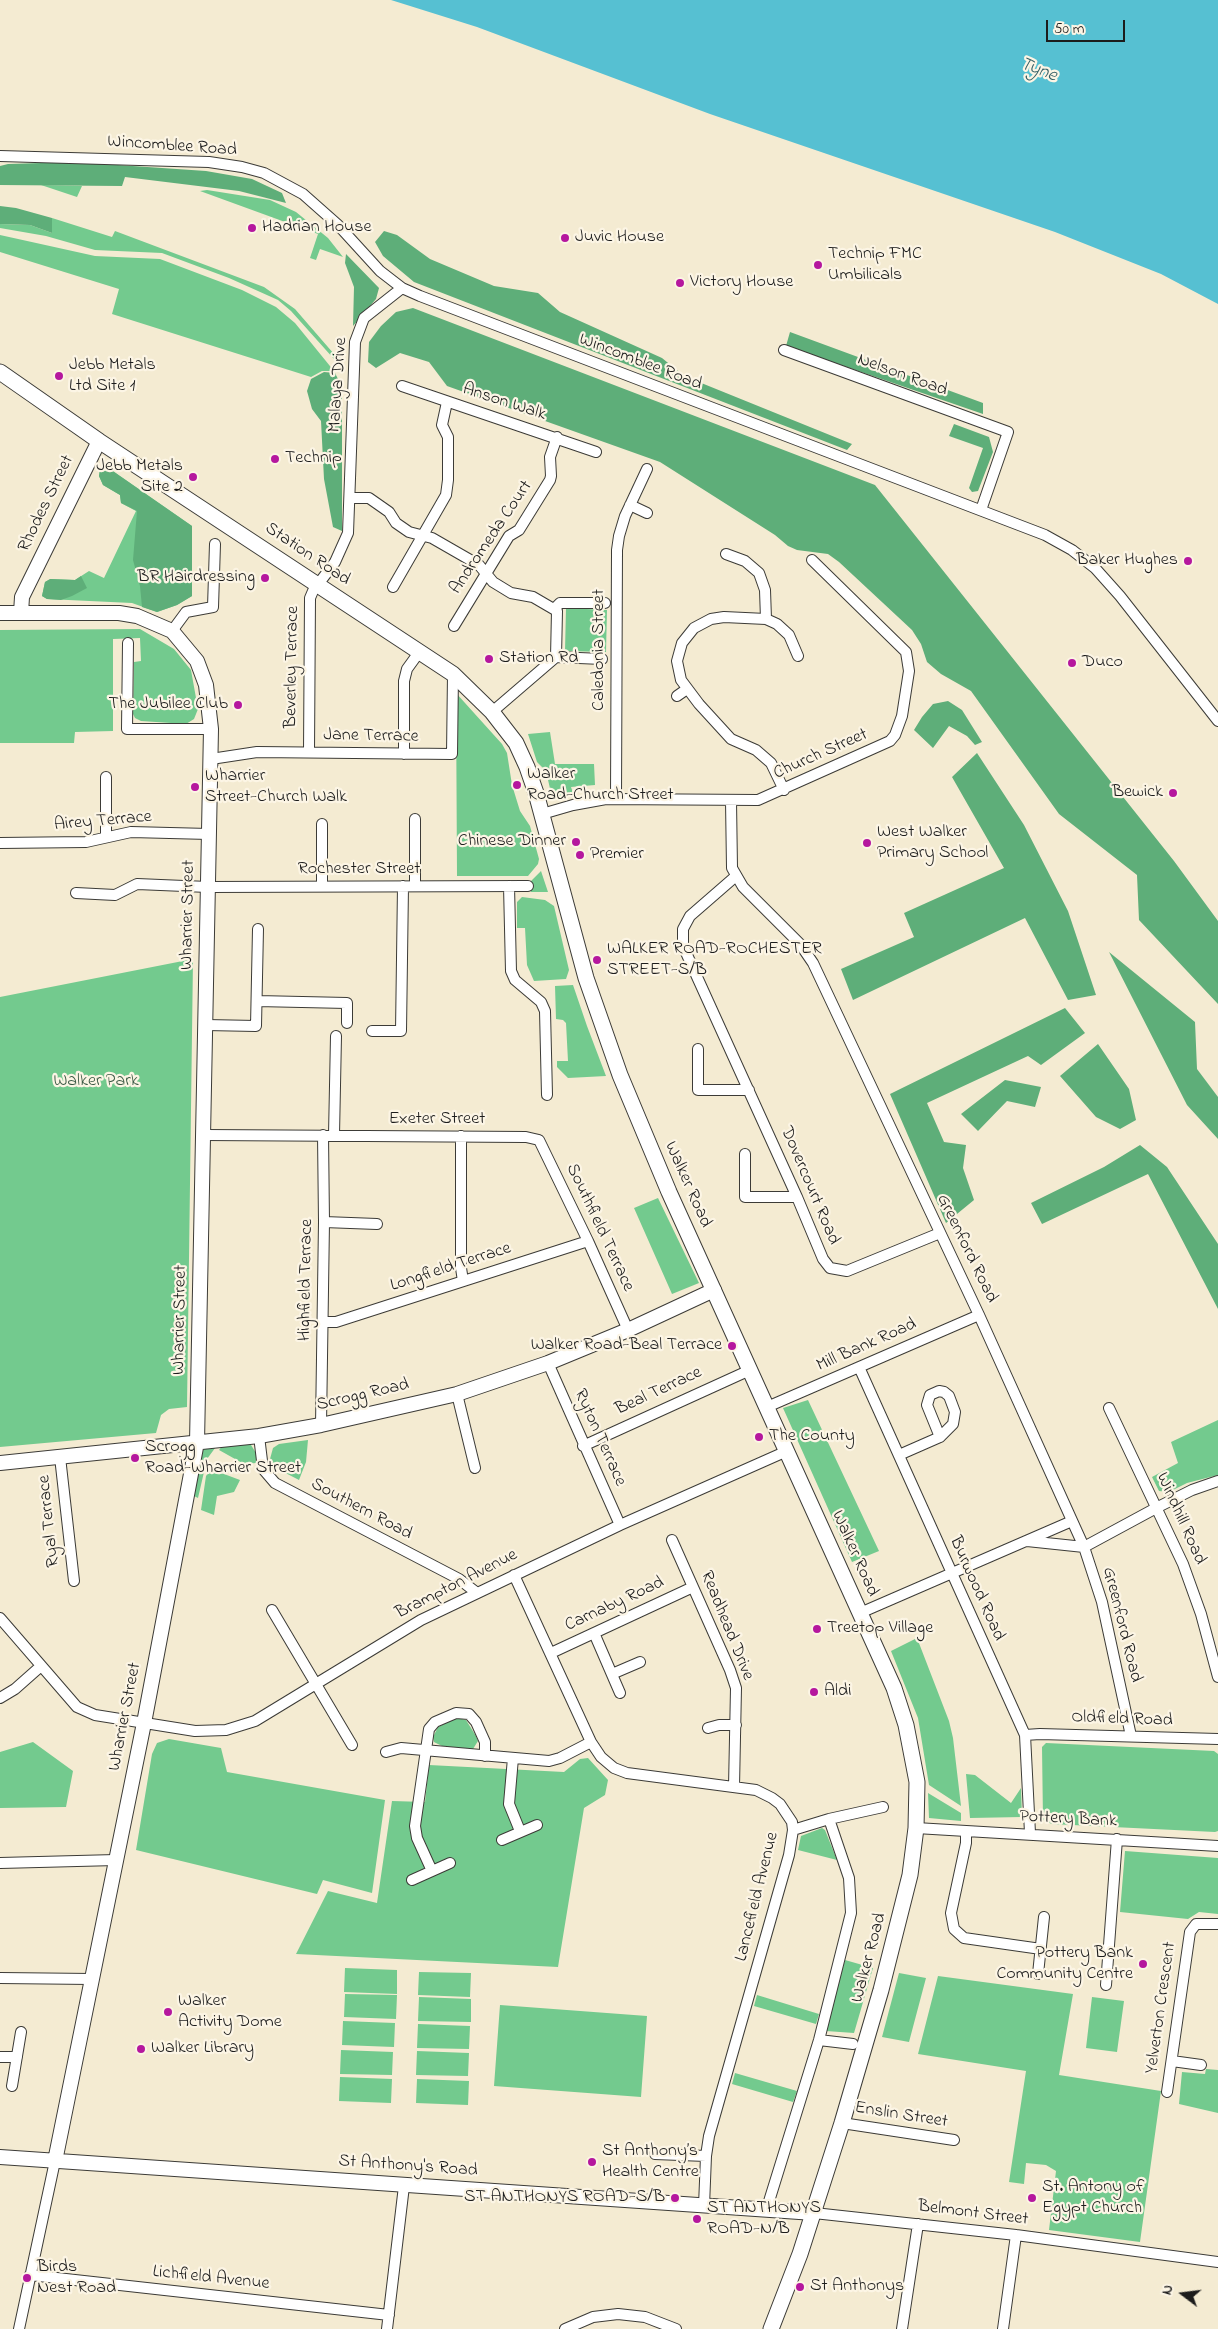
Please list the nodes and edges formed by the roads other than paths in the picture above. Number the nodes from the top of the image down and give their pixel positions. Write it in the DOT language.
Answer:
graph roads {
  1 [pos="0,156"];
  2 [pos="402,288"];
  3 [pos="784,350"];
  4 [pos="0,372"];
  5 [pos="402,386"];
  6 [pos="447,402"];
  7 [pos="556,437"];
  8 [pos="99,441"];
  9 [pos="596,452"];
  10 [pos="647,468"];
  11 [pos="350,498"];
  12 [pos="630,505"];
  13 [pos="981,510"];
  14 [pos="647,513"];
  15 [pos="422,535"];
  16 [pos="215,544"];
  17 [pos="726,554"];
  18 [pos="812,560"];
  19 [pos="486,573"];
  20 [pos="318,586"];
  21 [pos="393,587"];
  22 [pos="605,603"];
  23 [pos="555,610"];
  24 [pos="0,613"];
  25 [pos="21,613"];
  26 [pos="766,619"];
  27 [pos="454,626"];
  28 [pos="172,631"];
  29 [pos="128,643"];
  30 [pos="420,651"];
  31 [pos="798,656"];
  32 [pos="556,657"];
  33 [pos="602,659"];
  34 [pos="453,674"];
  35 [pos="687,689"];
  36 [pos="677,696"];
  37 [pos="492,712"];
  38 [pos="1218,721"];
  39 [pos="211,729"];
  40 [pos="309,752"];
  41 [pos="404,754"];
  42 [pos="211,758"];
  43 [pos="106,777"];
  44 [pos="784,790"];
  45 [pos="616,798"];
  46 [pos="731,801"];
  47 [pos="542,814"];
  48 [pos="415,819"];
  49 [pos="322,824"];
  50 [pos="209,834"];
  51 [pos="106,837"];
  52 [pos="0,843"];
  53 [pos="736,876"];
  54 [pos="208,886"];
  55 [pos="322,886"];
  56 [pos="403,886"];
  57 [pos="415,886"];
  58 [pos="509,886"];
  59 [pos="528,886"];
  60 [pos="76,893"];
  61 [pos="258,929"];
  62 [pos="257,1001"];
  63 [pos="347,1023"];
  64 [pos="206,1025"];
  65 [pos="372,1031"];
  66 [pos="336,1036"];
  67 [pos="698,1049"];
  68 [pos="749,1090"];
  69 [pos="547,1095"];
  70 [pos="204,1135"];
  71 [pos="323,1135"];
  72 [pos="334,1136"];
  73 [pos="461,1136"];
  74 [pos="538,1140"];
  75 [pos="745,1154"];
  76 [pos="797,1197"];
  77 [pos="324,1222"];
  78 [pos="377,1224"];
  79 [pos="940,1232"];
  80 [pos="588,1241"];
  81 [pos="463,1281"];
  82 [pos="714,1290"];
  83 [pos="979,1315"];
  84 [pos="322,1322"];
  85 [pos="628,1330"];
  86 [pos="548,1363"];
  87 [pos="859,1367"];
  88 [pos="750,1370"];
  89 [pos="457,1394"];
  90 [pos="768,1408"];
  91 [pos="1109,1408"];
  92 [pos="321,1425"];
  93 [pos="259,1436"];
  94 [pos="940,1437"];
  95 [pos="197,1442"];
  96 [pos="583,1446"];
  97 [pos="787,1451"];
  98 [pos="899,1455"];
  99 [pos="60,1457"];
  100 [pos="0,1463"];
  101 [pos="475,1468"];
  102 [pos="1218,1481"];
  103 [pos="1158,1507"];
  104 [pos="1072,1521"];
  105 [pos="620,1525"];
  106 [pos="672,1540"];
  107 [pos="1024,1541"];
  108 [pos="1084,1547"];
  109 [pos="950,1573"];
  110 [pos="514,1575"];
  111 [pos="74,1581"];
  112 [pos="693,1587"];
  113 [pos="477,1593"];
  114 [pos="272,1610"];
  115 [pos="860,1613"];
  116 [pos="0,1618"];
  117 [pos="594,1633"];
  118 [pos="550,1653"];
  119 [pos="640,1662"];
  120 [pos="41,1666"];
  121 [pos="612,1674"];
  122 [pos="1218,1677"];
  123 [pos="315,1685"];
  124 [pos="620,1693"];
  125 [pos="0,1698"];
  126 [pos="144,1722"];
  127 [pos="736,1725"];
  128 [pos="708,1728"];
  129 [pos="1025,1735"];
  130 [pos="1132,1736"];
  131 [pos="1218,1740"];
  132 [pos="591,1742"];
  133 [pos="352,1745"];
  134 [pos="425,1751"];
  135 [pos="386,1752"];
  136 [pos="485,1756"];
  137 [pos="513,1758"];
  138 [pos="734,1787"];
  139 [pos="883,1807"];
  140 [pos="829,1819"];
  141 [pos="537,1825"];
  142 [pos="916,1828"];
  143 [pos="793,1830"];
  144 [pos="520,1831"];
  145 [pos="966,1831"];
  146 [pos="1030,1833"];
  147 [pos="1117,1839"];
  148 [pos="502,1840"];
  149 [pos="1218,1846"];
  150 [pos="116,1860"];
  151 [pos="0,1862"];
  152 [pos="450,1863"];
  153 [pos="432,1871"];
  154 [pos="412,1880"];
  155 [pos="1044,1917"];
  156 [pos="1218,1924"];
  157 [pos="1041,1949"];
  158 [pos="1038,1974"];
  159 [pos="0,1978"];
  160 [pos="92,1980"];
  161 [pos="1106,1985"];
  162 [pos="21,2032"];
  163 [pos="819,2040"];
  164 [pos="853,2044"];
  165 [pos="0,2057"];
  166 [pos="17,2058"];
  167 [pos="1172,2061"];
  168 [pos="1201,2065"];
  169 [pos="12,2086"];
  170 [pos="1167,2092"];
  171 [pos="842,2123"];
  172 [pos="954,2140"];
  173 [pos="655,2154"];
  174 [pos="706,2156"];
  175 [pos="0,2157"];
  176 [pos="55,2161"];
  177 [pos="404,2186"];
  178 [pos="704,2206"];
  179 [pos="766,2211"];
  180 [pos="814,2213"];
  181 [pos="918,2224"];
  182 [pos="1016,2235"];
  183 [pos="1218,2262"];
  184 [pos="30,2275"];
  185 [pos="388,2315"];
  186 [pos="19,2329"];
  187 [pos="387,2329"];
  188 [pos="565,2329"];
  189 [pos="676,2329"];
  190 [pos="771,2329"];
  191 [pos="902,2329"];
  192 [pos="1003,2329"];
  1 -- 2 [label="street, Wincomblee Road"];
  2 -- 11 [label="street, Malaya Drive"];
  2 -- 13 [label="street, Wincomblee Road"];
  3 -- 13 [label="street, Nelson Road"];
  4 -- 8 [label="main road, Station Road"];
  5 -- 6 [label="street, Anson Walk"];
  6 -- 7 [label="street, Anson Walk"];
  6 -- 15 [label="street"];
  7 -- 9 [label="street, Anson Walk"];
  7 -- 19 [label="street, Andromeda Court"];
  8 -- 20 [label="main road, Station Road"];
  8 -- 25 [label="street, Rhodes Street"];
  10 -- 12 [label="street, Caledonia Street"];
  11 -- 15 [label="street"];
  11 -- 20 [label="street, Malaya Drive"];
  12 -- 14 [label="street"];
  12 -- 45 [label="street, Caledonia Street"];
  13 -- 38 [label="street, Wincomblee Road"];
  15 -- 19 [label="street"];
  15 -- 21 [label="street"];
  16 -- 28 [label="street"];
  17 -- 26 [label="street"];
  18 -- 44 [label="street, Church Street"];
  19 -- 23 [label="street"];
  19 -- 27 [label="street, Andromeda Court"];
  20 -- 30 [label="main road, Station Road"];
  20 -- 40 [label="street, Beverley Terrace"];
  22 -- 23 [label="street"];
  23 -- 32 [label="street"];
  24 -- 25 [label="street, Wharrier Street"];
  25 -- 28 [label="street, Wharrier Street"];
  26 -- 31 [label="street"];
  26 -- 35 [label="street"];
  28 -- 39 [label="street, Wharrier Street"];
  29 -- 39 [label="street"];
  30 -- 34 [label="main road, Station Road"];
  30 -- 41 [label="street"];
  32 -- 33 [label="street"];
  32 -- 37 [label="street"];
  34 -- 37 [label="main road, Station Road"];
  34 -- 41 [label="street, Jane Terrace"];
  35 -- 36 [label="street"];
  35 -- 44 [label="street"];
  37 -- 47 [label="main road, Station Road"];
  39 -- 42 [label="street, Wharrier Street"];
  40 -- 41 [label="street, Jane Terrace"];
  40 -- 42 [label="street, Jane Terrace"];
  42 -- 50 [label="street, Wharrier Street"];
  43 -- 51 [label="street"];
  44 -- 46 [label="street, Church Street"];
  45 -- 46 [label="street, Church Street"];
  45 -- 47 [label="street, Church Street"];
  46 -- 53 [label="street, Greenford Road"];
  47 -- 82 [label="main road, Walker Road"];
  48 -- 57 [label="street"];
  49 -- 55 [label="street"];
  50 -- 51 [label="street, Airey Terrace"];
  50 -- 54 [label="street, Wharrier Street"];
  51 -- 52 [label="street, Airey Terrace"];
  53 -- 68 [label="street, Dovercourt Road"];
  53 -- 79 [label="street, Greenford Road"];
  54 -- 55 [label="street, Rochester Street"];
  54 -- 60 [label="street, Rochester Street"];
  54 -- 64 [label="street, Wharrier Street"];
  55 -- 56 [label="street, Rochester Street"];
  56 -- 57 [label="street, Rochester Street"];
  56 -- 65 [label="street"];
  57 -- 58 [label="street, Rochester Street"];
  58 -- 59 [label="street, Rochester Street"];
  58 -- 69 [label="street"];
  61 -- 62 [label="street"];
  62 -- 63 [label="street"];
  62 -- 64 [label="street"];
  64 -- 70 [label="street, Wharrier Street"];
  66 -- 72 [label="street"];
  67 -- 68 [label="street"];
  68 -- 76 [label="street, Dovercourt Road"];
  70 -- 71 [label="street, Exeter Street"];
  70 -- 95 [label="street, Wharrier Street"];
  71 -- 72 [label="street, Exeter Street"];
  71 -- 77 [label="street, Highfield Terrace"];
  72 -- 73 [label="street, Exeter Street"];
  73 -- 74 [label="street, Exeter Street"];
  73 -- 81 [label="street"];
  74 -- 80 [label="street, Southfield Terrace"];
  75 -- 76 [label="street"];
  76 -- 79 [label="street, Dovercourt Road"];
  77 -- 78 [label="street"];
  77 -- 84 [label="street, Highfield Terrace"];
  79 -- 83 [label="street, Greenford Road"];
  80 -- 81 [label="street, Longfield Terrace"];
  80 -- 85 [label="street, Southfield Terrace"];
  81 -- 84 [label="street, Longfield Terrace"];
  82 -- 85 [label="street, Scrogg Road"];
  82 -- 88 [label="main road, Walker Road"];
  83 -- 87 [label="street, Mill Bank Road"];
  83 -- 104 [label="street, Greenford Road"];
  84 -- 92 [label="street, Highfield Terrace"];
  85 -- 86 [label="street, Scrogg Road"];
  86 -- 89 [label="street, Scrogg Road"];
  86 -- 96 [label="street, Ryton Terrace"];
  87 -- 90 [label="street, Mill Bank Road"];
  87 -- 98 [label="street, Burwood Road"];
  88 -- 90 [label="main road, Walker Road"];
  88 -- 96 [label="street, Beal Terrace"];
  89 -- 92 [label="street, Scrogg Road"];
  89 -- 101 [label="street"];
  90 -- 97 [label="main road, Walker Road"];
  91 -- 103 [label="street, Windhill Road"];
  92 -- 93 [label="street, Scrogg Road"];
  93 -- 95 [label="street, Scrogg Road"];
  93 -- 113 [label="street, Southern Road"];
  94 -- 98 [label="street"];
  95 -- 99 [label="street, Scrogg Road"];
  95 -- 126 [label="street, Wharrier Street"];
  96 -- 105 [label="street, Ryton Terrace"];
  97 -- 105 [label="street, Brampton Avenue"];
  97 -- 115 [label="main road, Walker Road"];
  98 -- 109 [label="street, Burwood Road"];
  99 -- 100 [label="street, Scrogg Road"];
  99 -- 111 [label="street, Ryal Terrace"];
  102 -- 103 [label="street"];
  103 -- 108 [label="street"];
  103 -- 122 [label="street, Windhill Road"];
  104 -- 107 [label="street"];
  104 -- 108 [label="street, Greenford Road"];
  105 -- 110 [label="street, Brampton Avenue"];
  106 -- 112 [label="street, Readhead Drive"];
  107 -- 108 [label="street"];
  107 -- 109 [label="street"];
  108 -- 130 [label="street, Greenford Road"];
  109 -- 115 [label="street"];
  109 -- 129 [label="street, Burwood Road"];
  110 -- 113 [label="street, Brampton Avenue"];
  110 -- 118 [label="street, Lancefield Avenue"];
  112 -- 117 [label="street, Carnaby Road"];
  112 -- 127 [label="street, Readhead Drive"];
  113 -- 123 [label="street, Brampton Avenue"];
  114 -- 123 [label="street"];
  115 -- 142 [label="main road, Walker Road"];
  116 -- 120 [label="street, Brampton Avenue"];
  117 -- 118 [label="street, Carnaby Road"];
  117 -- 121 [label="street"];
  118 -- 132 [label="street, Lancefield Avenue"];
  119 -- 121 [label="street"];
  120 -- 125 [label="street"];
  120 -- 126 [label="street, Brampton Avenue"];
  121 -- 124 [label="street"];
  123 -- 126 [label="street, Brampton Avenue"];
  123 -- 133 [label="street"];
  126 -- 150 [label="street, Wharrier Street"];
  127 -- 128 [label="street"];
  127 -- 138 [label="street, Readhead Drive"];
  129 -- 130 [label="street, Oldfield Road"];
  129 -- 146 [label="street, Burwood Road"];
  130 -- 131 [label="street, Oldfield Road"];
  132 -- 137 [label="street"];
  132 -- 138 [label="street, Lancefield Avenue"];
  134 -- 135 [label="street"];
  134 -- 136 [label="street"];
  134 -- 136 [label="street"];
  134 -- 153 [label="street"];
  136 -- 137 [label="street"];
  137 -- 144 [label="street"];
  138 -- 143 [label="street, Lancefield Avenue"];
  139 -- 140 [label="street"];
  140 -- 143 [label="street"];
  140 -- 163 [label="street"];
  141 -- 144 [label="street"];
  142 -- 145 [label="street, Pottery Bank"];
  142 -- 171 [label="main road, Walker Road"];
  143 -- 174 [label="street, Lancefield Avenue"];
  144 -- 148 [label="street"];
  145 -- 146 [label="street, Pottery Bank"];
  145 -- 157 [label="street"];
  146 -- 147 [label="street, Pottery Bank"];
  147 -- 149 [label="street, Pottery Bank"];
  147 -- 161 [label="street"];
  150 -- 151 [label="street"];
  150 -- 160 [label="street, Wharrier Street"];
  152 -- 153 [label="street"];
  153 -- 154 [label="street"];
  155 -- 157 [label="street"];
  156 -- 167 [label="street, Yelverton Crescent"];
  157 -- 158 [label="street"];
  159 -- 160 [label="street"];
  160 -- 176 [label="street, Wharrier Street"];
  162 -- 166 [label="street"];
  163 -- 164 [label="street"];
  163 -- 179 [label="street"];
  165 -- 166 [label="street"];
  166 -- 169 [label="street"];
  167 -- 168 [label="street"];
  167 -- 170 [label="street, Yelverton Crescent"];
  171 -- 172 [label="street, Enslin Street"];
  171 -- 180 [label="main road, Walker Road"];
  173 -- 174 [label="street"];
  174 -- 178 [label="street, Lancefield Avenue"];
  175 -- 176 [label="street, St Anthony's Road"];
  176 -- 177 [label="street, St Anthony's Road"];
  176 -- 184 [label="street"];
  177 -- 178 [label="street, St Anthony's Road"];
  177 -- 185 [label="street"];
  178 -- 179 [label="street, St Anthony's Road"];
  179 -- 180 [label="street, St Anthony's Road"];
  180 -- 181 [label="street, Belmont Street"];
  180 -- 190 [label="main road, Walker Road"];
  181 -- 182 [label="street, Belmont Street"];
  181 -- 191 [label="street"];
  182 -- 183 [label="street, Belmont Street"];
  182 -- 192 [label="street"];
  184 -- 185 [label="street, Lichfield Avenue"];
  184 -- 186 [label="street"];
  185 -- 187 [label="street"];
  188 -- 189 [label="street"];
}
